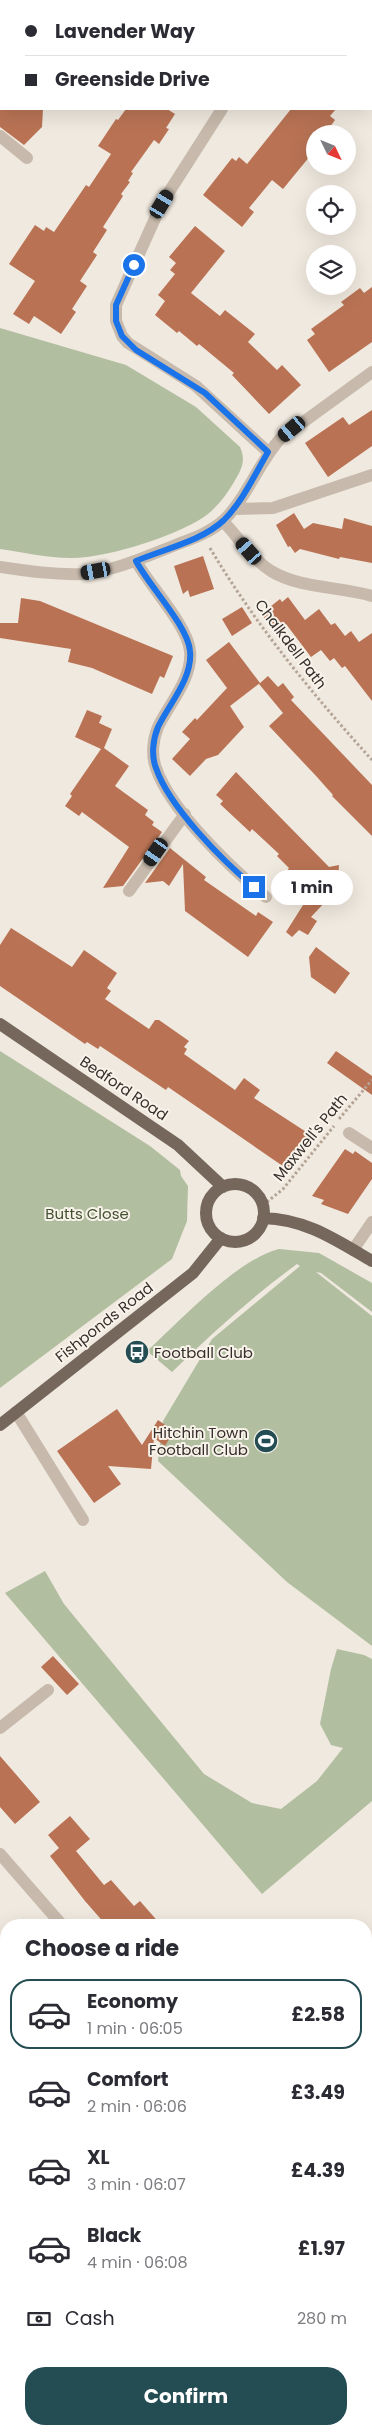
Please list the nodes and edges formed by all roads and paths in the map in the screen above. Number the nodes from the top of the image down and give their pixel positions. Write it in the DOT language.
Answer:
graph roads {
  1 [pos="221,110"];
  2 [pos="0,136"];
  3 [pos="27,158"];
  4 [pos="372,372"];
  5 [pos="268,452"];
  6 [pos="372,475"];
  7 [pos="234,509"];
  8 [pos="223,520"];
  9 [pos="202,535"];
  10 [pos="136,561"];
  11 [pos="0,568"];
  12 [pos="372,596"];
  13 [pos="372,760"];
  14 [pos="185,814"];
  15 [pos="129,891"];
  16 [pos="266,897"];
  17 [pos="0,1024"];
  18 [pos="372,1080"];
  19 [pos="349,1133"];
  20 [pos="372,1148"];
  21 [pos="223,1187"];
  22 [pos="263,1211"];
  23 [pos="372,1222"];
  24 [pos="221,1238"];
  25 [pos="354,1250"];
  26 [pos="372,1261"];
  27 [pos="16,1412"];
  28 [pos="0,1425"];
  29 [pos="83,1520"];
  30 [pos="48,1690"];
  31 [pos="0,1728"];
  32 [pos="0,1854"];
  33 [pos="57,1919"];
  1 -- 5 [label="street"];
  2 -- 3 [label="street"];
  4 -- 5 [label="street"];
  5 -- 7 [label="street"];
  6 -- 7 [label="street"];
  7 -- 8 [label="street"];
  8 -- 9 [label="street"];
  8 -- 12 [label="street"];
  9 -- 10 [label="street"];
  9 -- 13 [label="path, Chalkdell Path"];
  10 -- 11 [label="street"];
  10 -- 14 [label="street"];
  14 -- 15 [label="street"];
  14 -- 16 [label="street"];
  17 -- 21 [label="main road, Bedford Road"];
  18 -- 22 [label="path, Maxwell's Path"];
  19 -- 20 [label="street"];
  21 -- 22 [label="main road"];
  21 -- 24 [label="main road"];
  22 -- 24 [label="main road"];
  22 -- 25 [label="main road"];
  23 -- 25 [label="street"];
  24 -- 27 [label="main road, Fishponds Road"];
  25 -- 26 [label="main road"];
  27 -- 28 [label="main road, Fishponds Road"];
  27 -- 29 [label="street"];
  30 -- 31 [label="street"];
  32 -- 33 [label="street"];
}
